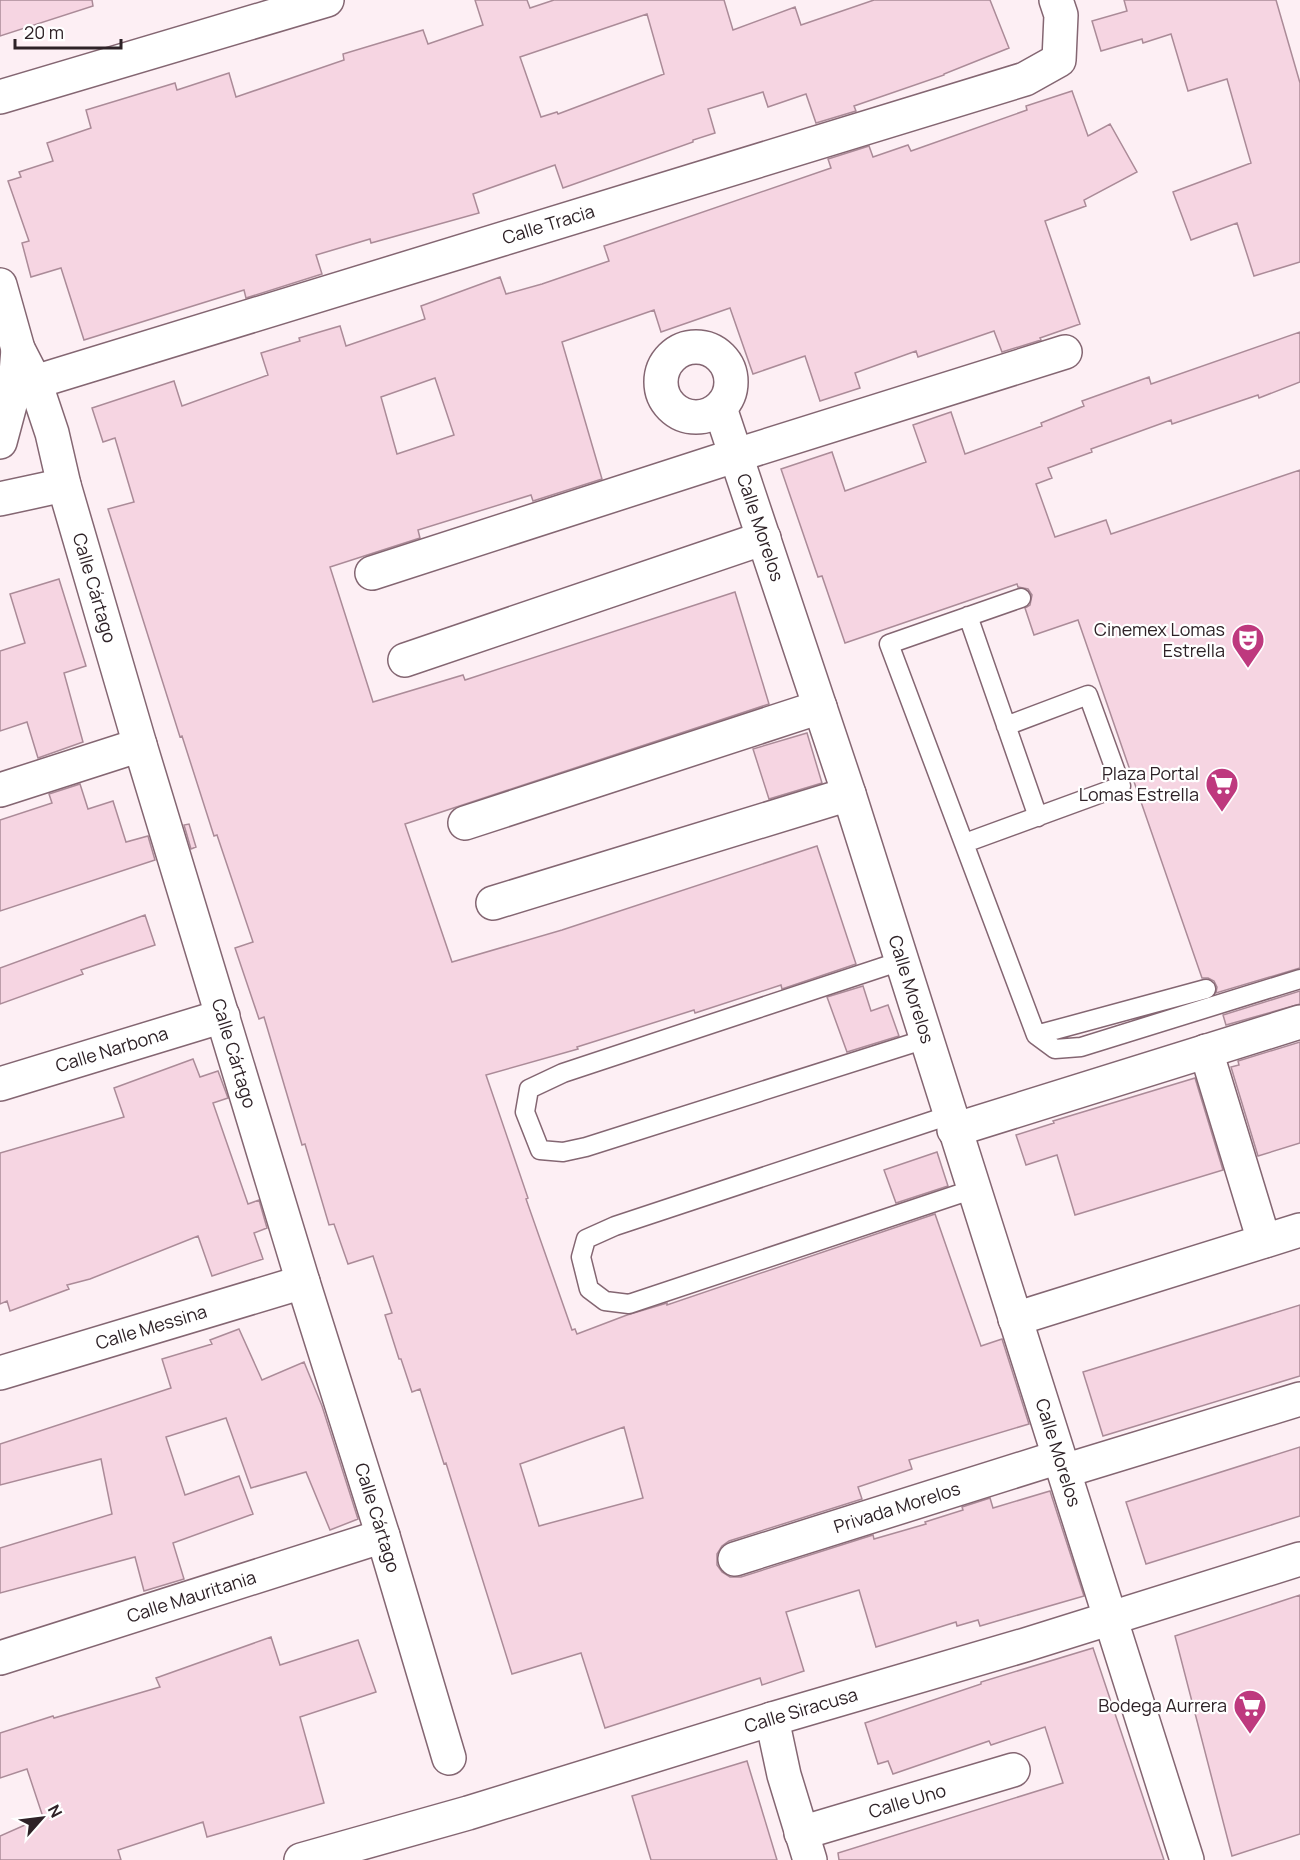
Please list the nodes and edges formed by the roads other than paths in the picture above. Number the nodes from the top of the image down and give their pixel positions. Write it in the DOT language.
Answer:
graph roads {
  1 [pos="327,0"];
  2 [pos="1056,0"];
  3 [pos="0,97"];
  4 [pos="0,285"];
  5 [pos="18,349"];
  6 [pos="1065,352"];
  7 [pos="35,382"];
  8 [pos="720,408"];
  9 [pos="0,442"];
  10 [pos="737,455"];
  11 [pos="64,485"];
  12 [pos="0,499"];
  13 [pos="764,538"];
  14 [pos="372,573"];
  15 [pos="1022,598"];
  16 [pos="968,616"];
  17 [pos="405,660"];
  18 [pos="820,707"];
  19 [pos="1006,726"];
  20 [pos="140,745"];
  21 [pos="0,790"];
  22 [pos="849,794"];
  23 [pos="1038,817"];
  24 [pos="465,823"];
  25 [pos="965,843"];
  26 [pos="493,903"];
  27 [pos="901,961"];
  28 [pos="1300,979"];
  29 [pos="1206,989"];
  30 [pos="223,1016"];
  31 [pos="1300,1022"];
  32 [pos="1036,1035"];
  33 [pos="926,1039"];
  34 [pos="1206,1052"];
  35 [pos="0,1084"];
  36 [pos="952,1122"];
  37 [pos="974,1188"];
  38 [pos="1300,1230"];
  39 [pos="1264,1241"];
  40 [pos="303,1282"];
  41 [pos="1015,1319"];
  42 [pos="0,1373"];
  43 [pos="1300,1399"];
  44 [pos="1061,1464"];
  45 [pos="383,1536"];
  46 [pos="735,1558"];
  47 [pos="1300,1559"];
  48 [pos="1110,1618"];
  49 [pos="0,1658"];
  50 [pos="772,1719"];
  51 [pos="448,1758"];
  52 [pos="1012,1770"];
  53 [pos="806,1846"];
  54 [pos="301,1860"];
  55 [pos="1186,1860"];
  1 -- 3 [label="street"];
  2 -- 7 [label="street, Calle Tracia"];
  4 -- 5 [label="street, Calle Cártago"];
  5 -- 7 [label="street, Calle Cártago"];
  5 -- 9 [label="street, Calle Cártago"];
  6 -- 10 [label="street"];
  7 -- 11 [label="street, Calle Cártago"];
  8 -- 10 [label="street, Calle Morelos"];
  10 -- 13 [label="street, Calle Morelos"];
  10 -- 14 [label="street"];
  11 -- 12 [label="street"];
  11 -- 20 [label="street, Calle Cártago"];
  13 -- 17 [label="street"];
  13 -- 18 [label="street, Calle Morelos"];
  15 -- 16 [label="lane"];
  16 -- 19 [label="lane"];
  16 -- 25 [label="lane"];
  18 -- 22 [label="street, Calle Morelos"];
  18 -- 24 [label="street"];
  19 -- 23 [label="lane"];
  19 -- 23 [label="lane"];
  20 -- 21 [label="street"];
  20 -- 30 [label="street, Calle Cártago"];
  22 -- 26 [label="street"];
  22 -- 27 [label="street, Calle Morelos"];
  23 -- 25 [label="lane"];
  25 -- 32 [label="lane"];
  27 -- 33 [label="street, Calle Morelos"];
  27 -- 33 [label="lane"];
  28 -- 32 [label="lane"];
  29 -- 32 [label="lane"];
  30 -- 35 [label="street, Calle Narbona"];
  30 -- 40 [label="street, Calle Cártago"];
  31 -- 34 [label="street"];
  33 -- 36 [label="street, Calle Morelos"];
  34 -- 36 [label="street"];
  34 -- 39 [label="street"];
  36 -- 37 [label="street, Calle Morelos"];
  36 -- 37 [label="lane"];
  37 -- 41 [label="street, Calle Morelos"];
  38 -- 39 [label="street"];
  39 -- 41 [label="street"];
  40 -- 42 [label="street, Calle Messina"];
  40 -- 45 [label="street, Calle Cártago"];
  41 -- 44 [label="street, Calle Morelos"];
  43 -- 44 [label="street, Privada Morelos"];
  44 -- 46 [label="street, Privada Morelos"];
  44 -- 48 [label="street, Calle Morelos"];
  45 -- 49 [label="street, Calle Mauritania"];
  45 -- 51 [label="street, Calle Cártago"];
  47 -- 48 [label="street, Calle Siracusa"];
  48 -- 50 [label="street, Calle Siracusa"];
  48 -- 55 [label="street, Calle Morelos"];
  50 -- 53 [label="street"];
  50 -- 54 [label="street, Calle Siracusa"];
  52 -- 53 [label="street, Calle Uno"];
}
